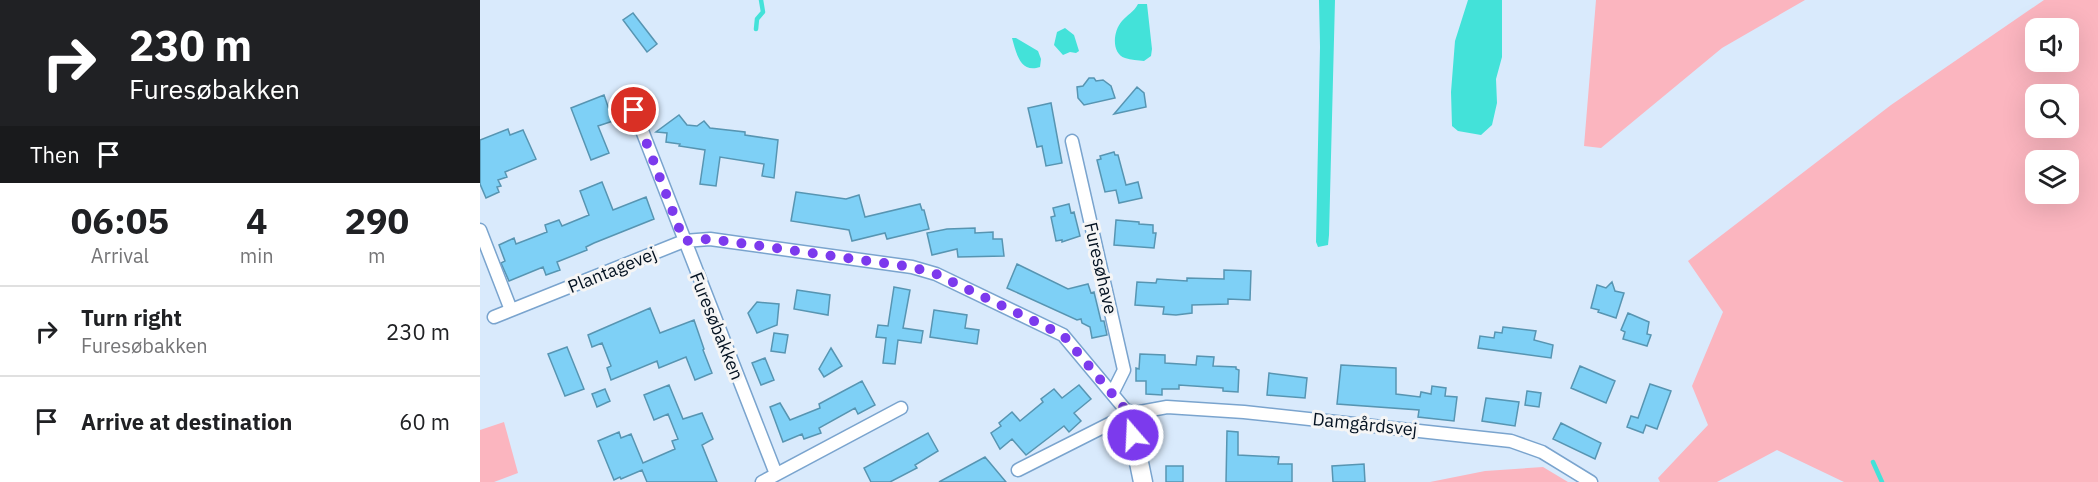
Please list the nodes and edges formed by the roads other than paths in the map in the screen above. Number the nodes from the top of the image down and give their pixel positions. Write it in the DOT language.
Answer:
graph roads {
  1 [pos="634,110"];
  2 [pos="1072,141"];
  3 [pos="480,230"];
  4 [pos="684,241"];
  5 [pos="512,310"];
  6 [pos="494,317"];
  7 [pos="1113,393"];
  8 [pos="901,408"];
  9 [pos="1129,414"];
  10 [pos="1018,470"];
  11 [pos="776,474"];
  12 [pos="762,482"];
  13 [pos="1143,482"];
  14 [pos="1592,482"];
  1 -- 4 [label="street, Furesøbakken"];
  2 -- 7 [label="street, Furesøhave"];
  3 -- 5 [label="street"];
  4 -- 5 [label="street, Plantagevej"];
  4 -- 7 [label="street, Plantagevej"];
  4 -- 11 [label="street, Furesøbakken"];
  5 -- 6 [label="street, Plantagevej"];
  7 -- 9 [label="street, Plantagevej"];
  8 -- 11 [label="street"];
  9 -- 10 [label="street"];
  9 -- 13 [label="street, Plantagevej"];
  9 -- 14 [label="street, Damgårdsvej"];
  11 -- 12 [label="street"];
}
